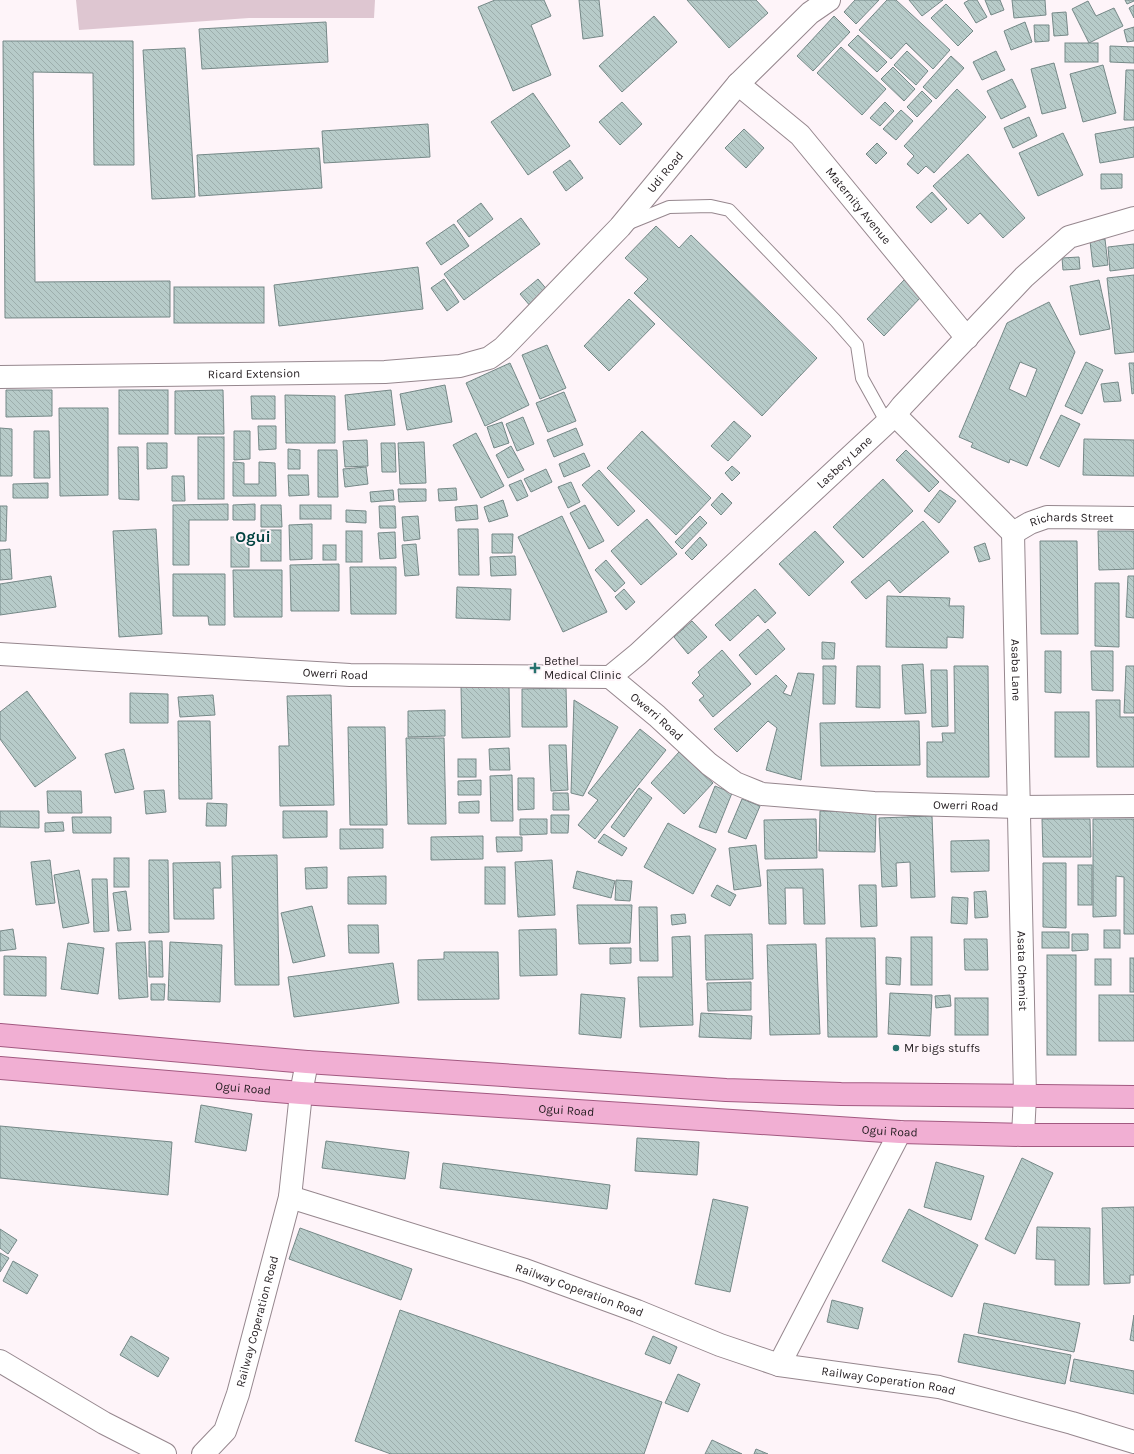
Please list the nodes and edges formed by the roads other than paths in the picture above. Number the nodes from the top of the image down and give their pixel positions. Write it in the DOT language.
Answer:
graph roads {
  1 [pos="829,0"];
  2 [pos="738,84"];
  3 [pos="1134,218"];
  4 [pos="620,227"];
  5 [pos="967,338"];
  6 [pos="503,348"];
  7 [pos="0,377"];
  8 [pos="891,419"];
  9 [pos="1134,518"];
  10 [pos="1013,533"];
  11 [pos="0,654"];
  12 [pos="610,677"];
  13 [pos="1134,806"];
  14 [pos="1019,807"];
  15 [pos="0,1035"];
  16 [pos="307,1062"];
  17 [pos="0,1068"];
  18 [pos="301,1093"];
  19 [pos="1025,1096"];
  20 [pos="1134,1097"];
  21 [pos="900,1132"];
  22 [pos="1023,1135"];
  23 [pos="1134,1135"];
  24 [pos="290,1198"];
  25 [pos="0,1361"];
  26 [pos="779,1365"];
  27 [pos="1134,1442"];
  28 [pos="165,1454"];
  29 [pos="203,1454"];
  1 -- 2 [label="street, Udi Road"];
  2 -- 4 [label="street, Udi Road"];
  2 -- 5 [label="street, Maternity Avenue"];
  3 -- 5 [label="street, Lasbery Lane"];
  4 -- 6 [label="street, Udi Road"];
  4 -- 8 [label="lane"];
  5 -- 8 [label="street, Lasbery Lane"];
  6 -- 7 [label="street, Ricard Extension"];
  8 -- 10 [label="street"];
  8 -- 12 [label="street, Lasbery Lane"];
  9 -- 10 [label="street, Richards Street"];
  10 -- 14 [label="street, Asaba Lane"];
  11 -- 12 [label="street, Owerri Road"];
  12 -- 14 [label="street, Owerri Road"];
  13 -- 14 [label="street, Owerri Road"];
  14 -- 19 [label="street, Asata Chemist"];
  15 -- 16 [label="main road"];
  16 -- 18 [label="street"];
  16 -- 19 [label="main road"];
  17 -- 18 [label="main road, Ogui Road"];
  18 -- 21 [label="main road, Ogui Road"];
  18 -- 24 [label="street"];
  19 -- 20 [label="main road"];
  19 -- 22 [label="street, Asata Chemist"];
  21 -- 22 [label="main road, Ogui Road"];
  21 -- 26 [label="street"];
  22 -- 23 [label="main road, Ogui Road"];
  24 -- 26 [label="street, Railway Coperation Road"];
  24 -- 29 [label="street, Railway Coperation Road"];
  25 -- 28 [label="street"];
  26 -- 27 [label="street, Railway Coperation Road"];
}
